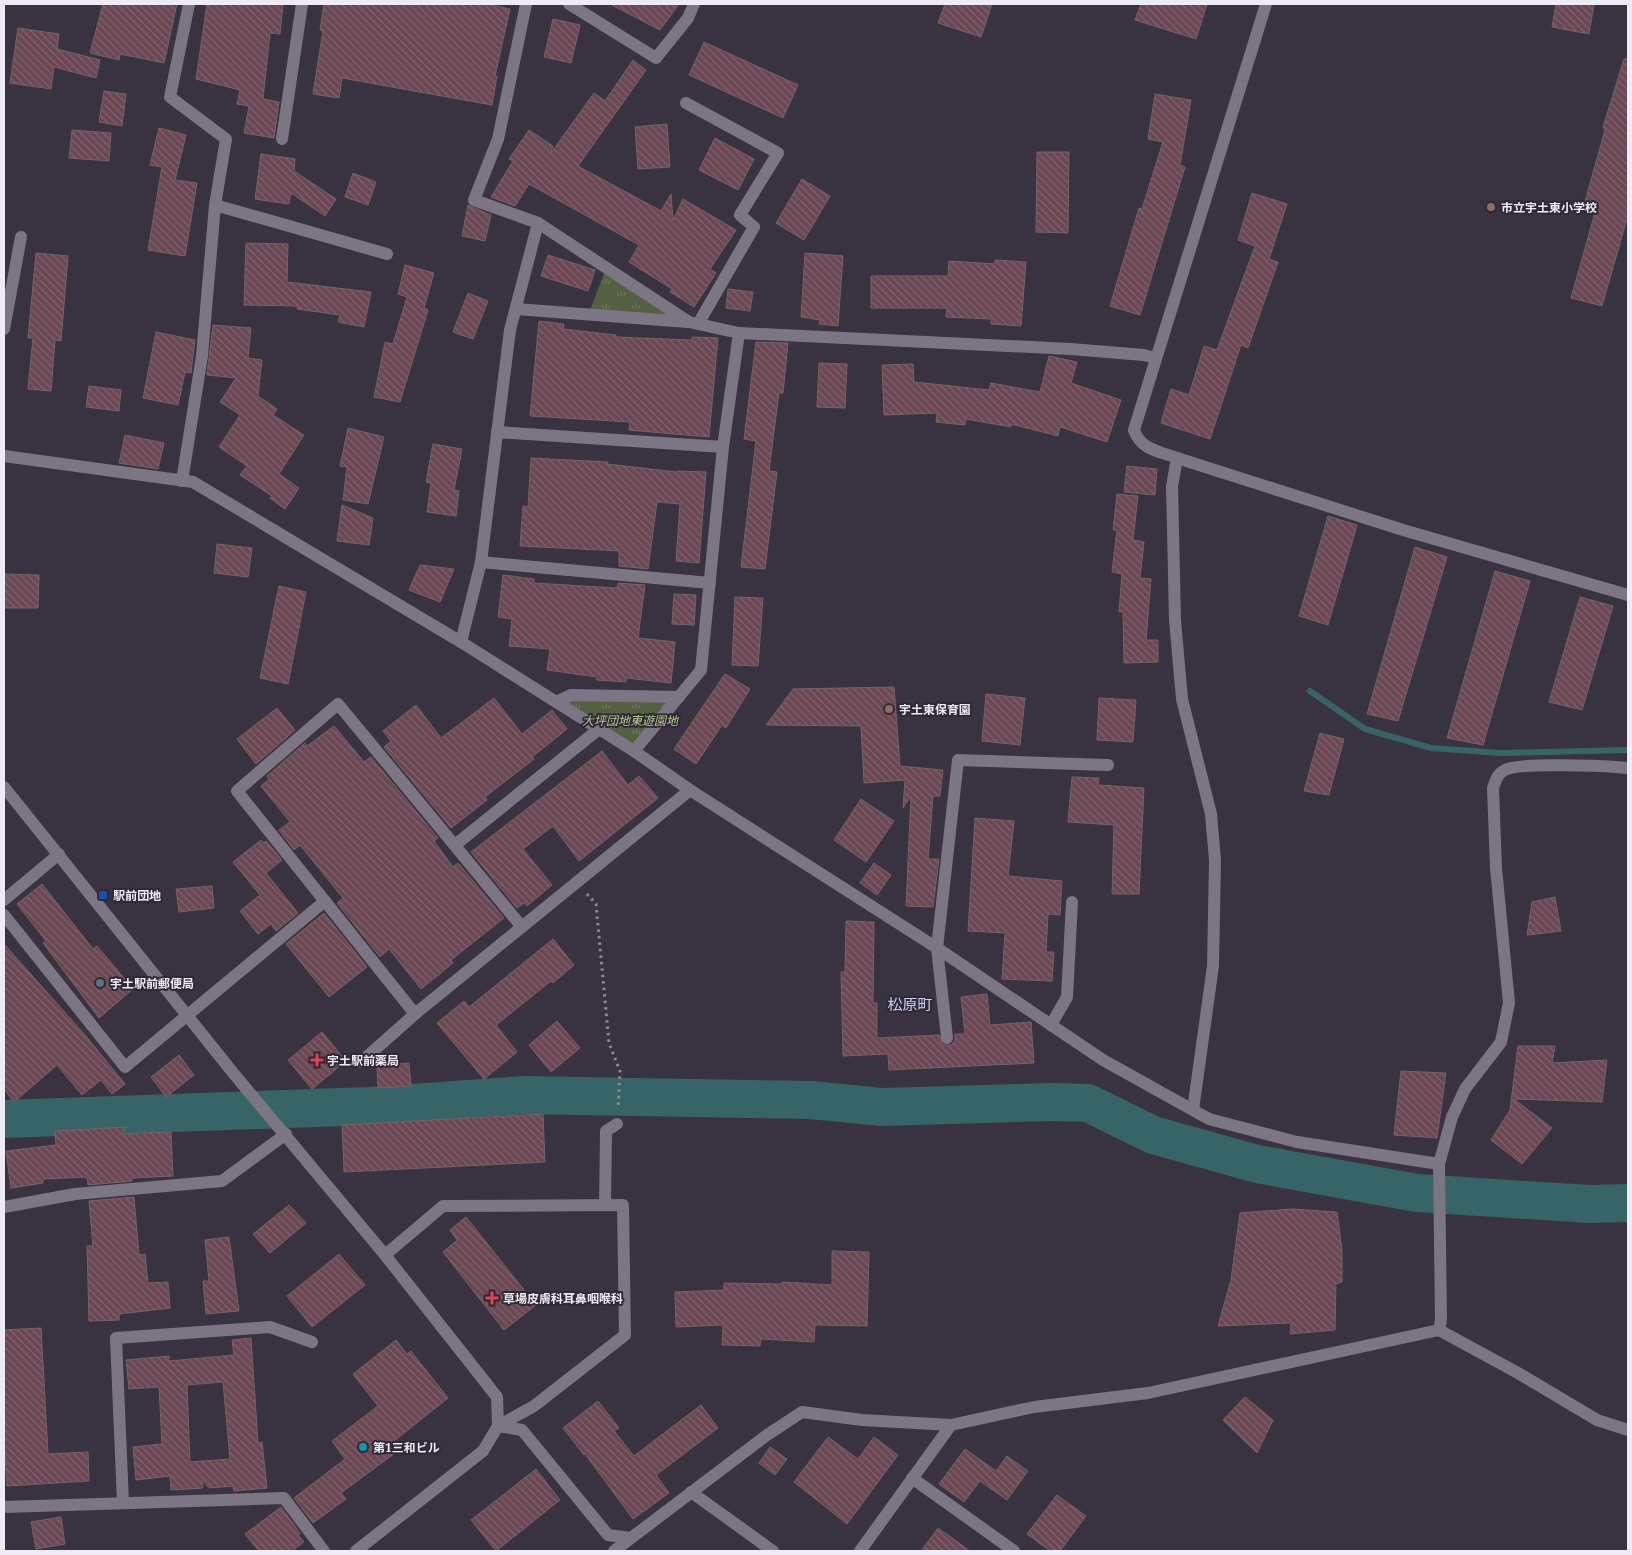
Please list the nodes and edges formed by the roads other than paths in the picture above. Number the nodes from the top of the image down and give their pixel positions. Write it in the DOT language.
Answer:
graph roads {
  1 [pos="188,4"];
  2 [pos="302,4"];
  3 [pos="526,4"];
  4 [pos="569,4"];
  5 [pos="694,4"];
  6 [pos="1266,4"];
  7 [pos="686,103"];
  8 [pos="282,138"];
  9 [pos="214,205"];
  10 [pos="538,223"];
  11 [pos="20,237"];
  12 [pos="387,254"];
  13 [pos="516,309"];
  14 [pos="694,323"];
  15 [pos="4,329"];
  16 [pos="739,333"];
  17 [pos="1155,358"];
  18 [pos="497,432"];
  19 [pos="723,447"];
  20 [pos="4,456"];
  21 [pos="1177,458"];
  22 [pos="182,481"];
  23 [pos="481,562"];
  24 [pos="710,583"];
  25 [pos="1628,595"];
  26 [pos="460,642"];
  27 [pos="679,697"];
  28 [pos="556,702"];
  29 [pos="599,729"];
  30 [pos="634,751"];
  31 [pos="1108,765"];
  32 [pos="1628,768"];
  33 [pos="4,787"];
  34 [pos="690,790"];
  35 [pos="455,844"];
  36 [pos="59,854"];
  37 [pos="4,900"];
  38 [pos="325,901"];
  39 [pos="1072,902"];
  40 [pos="4,915"];
  41 [pos="522,927"];
  42 [pos="937,948"];
  43 [pos="415,1014"];
  44 [pos="187,1015"];
  45 [pos="1051,1025"];
  46 [pos="947,1038"];
  47 [pos="361,1062"];
  48 [pos="1193,1110"];
  49 [pos="617,1124"];
  50 [pos="286,1134"];
  51 [pos="1439,1169"];
  52 [pos="606,1205"];
  53 [pos="4,1207"];
  54 [pos="385,1255"];
  55 [pos="1439,1330"];
  56 [pos="312,1342"];
  57 [pos="950,1425"];
  58 [pos="498,1426"];
  59 [pos="1628,1430"];
  60 [pos="912,1478"];
  61 [pos="691,1492"];
  62 [pos="123,1503"];
  63 [pos="4,1507"];
  64 [pos="630,1538"];
  65 [pos="324,1551"];
  66 [pos="356,1551"];
  67 [pos="614,1551"];
  68 [pos="773,1551"];
  69 [pos="860,1551"];
  70 [pos="1014,1551"];
  1 -- 9 [label="street"];
  2 -- 8 [label="street"];
  3 -- 10 [label="street"];
  4 -- 5 [label="street"];
  6 -- 17 [label="street"];
  7 -- 14 [label="street"];
  9 -- 12 [label="street"];
  9 -- 22 [label="street"];
  10 -- 13 [label="street"];
  10 -- 14 [label="street"];
  11 -- 15 [label="street"];
  13 -- 14 [label="street"];
  13 -- 18 [label="street"];
  14 -- 16 [label="street"];
  16 -- 17 [label="street"];
  16 -- 19 [label="street"];
  17 -- 21 [label="street"];
  18 -- 19 [label="street"];
  18 -- 23 [label="street"];
  19 -- 24 [label="street"];
  20 -- 22 [label="street"];
  21 -- 25 [label="street"];
  21 -- 48 [label="street"];
  22 -- 26 [label="street"];
  23 -- 24 [label="street"];
  23 -- 26 [label="street"];
  24 -- 27 [label="street"];
  26 -- 28 [label="street"];
  27 -- 28 [label="street"];
  27 -- 30 [label="street"];
  28 -- 29 [label="street"];
  29 -- 30 [label="street"];
  29 -- 35 [label="street"];
  30 -- 34 [label="street"];
  31 -- 42 [label="street"];
  32 -- 51 [label="street"];
  33 -- 36 [label="street"];
  34 -- 41 [label="street"];
  34 -- 42 [label="street"];
  35 -- 38 [label="street"];
  35 -- 41 [label="street"];
  36 -- 37 [label="street"];
  36 -- 44 [label="street"];
  38 -- 43 [label="street"];
  38 -- 44 [label="street"];
  39 -- 45 [label="street"];
  40 -- 44 [label="street"];
  41 -- 43 [label="street"];
  42 -- 45 [label="street"];
  42 -- 46 [label="street"];
  43 -- 47 [label="street"];
  44 -- 50 [label="street"];
  45 -- 48 [label="street"];
  48 -- 51 [label="street"];
  49 -- 52 [label="street"];
  50 -- 53 [label="street"];
  50 -- 54 [label="street"];
  51 -- 55 [label="street"];
  52 -- 54 [label="street"];
  52 -- 58 [label="street"];
  54 -- 58 [label="street"];
  55 -- 57 [label="street"];
  55 -- 59 [label="street"];
  56 -- 62 [label="street"];
  57 -- 60 [label="street"];
  57 -- 61 [label="street"];
  58 -- 64 [label="street"];
  58 -- 66 [label="street"];
  60 -- 69 [label="street"];
  60 -- 70 [label="street"];
  61 -- 64 [label="street"];
  61 -- 68 [label="street"];
  62 -- 63 [label="street"];
  62 -- 65 [label="street"];
  64 -- 67 [label="street"];
}
